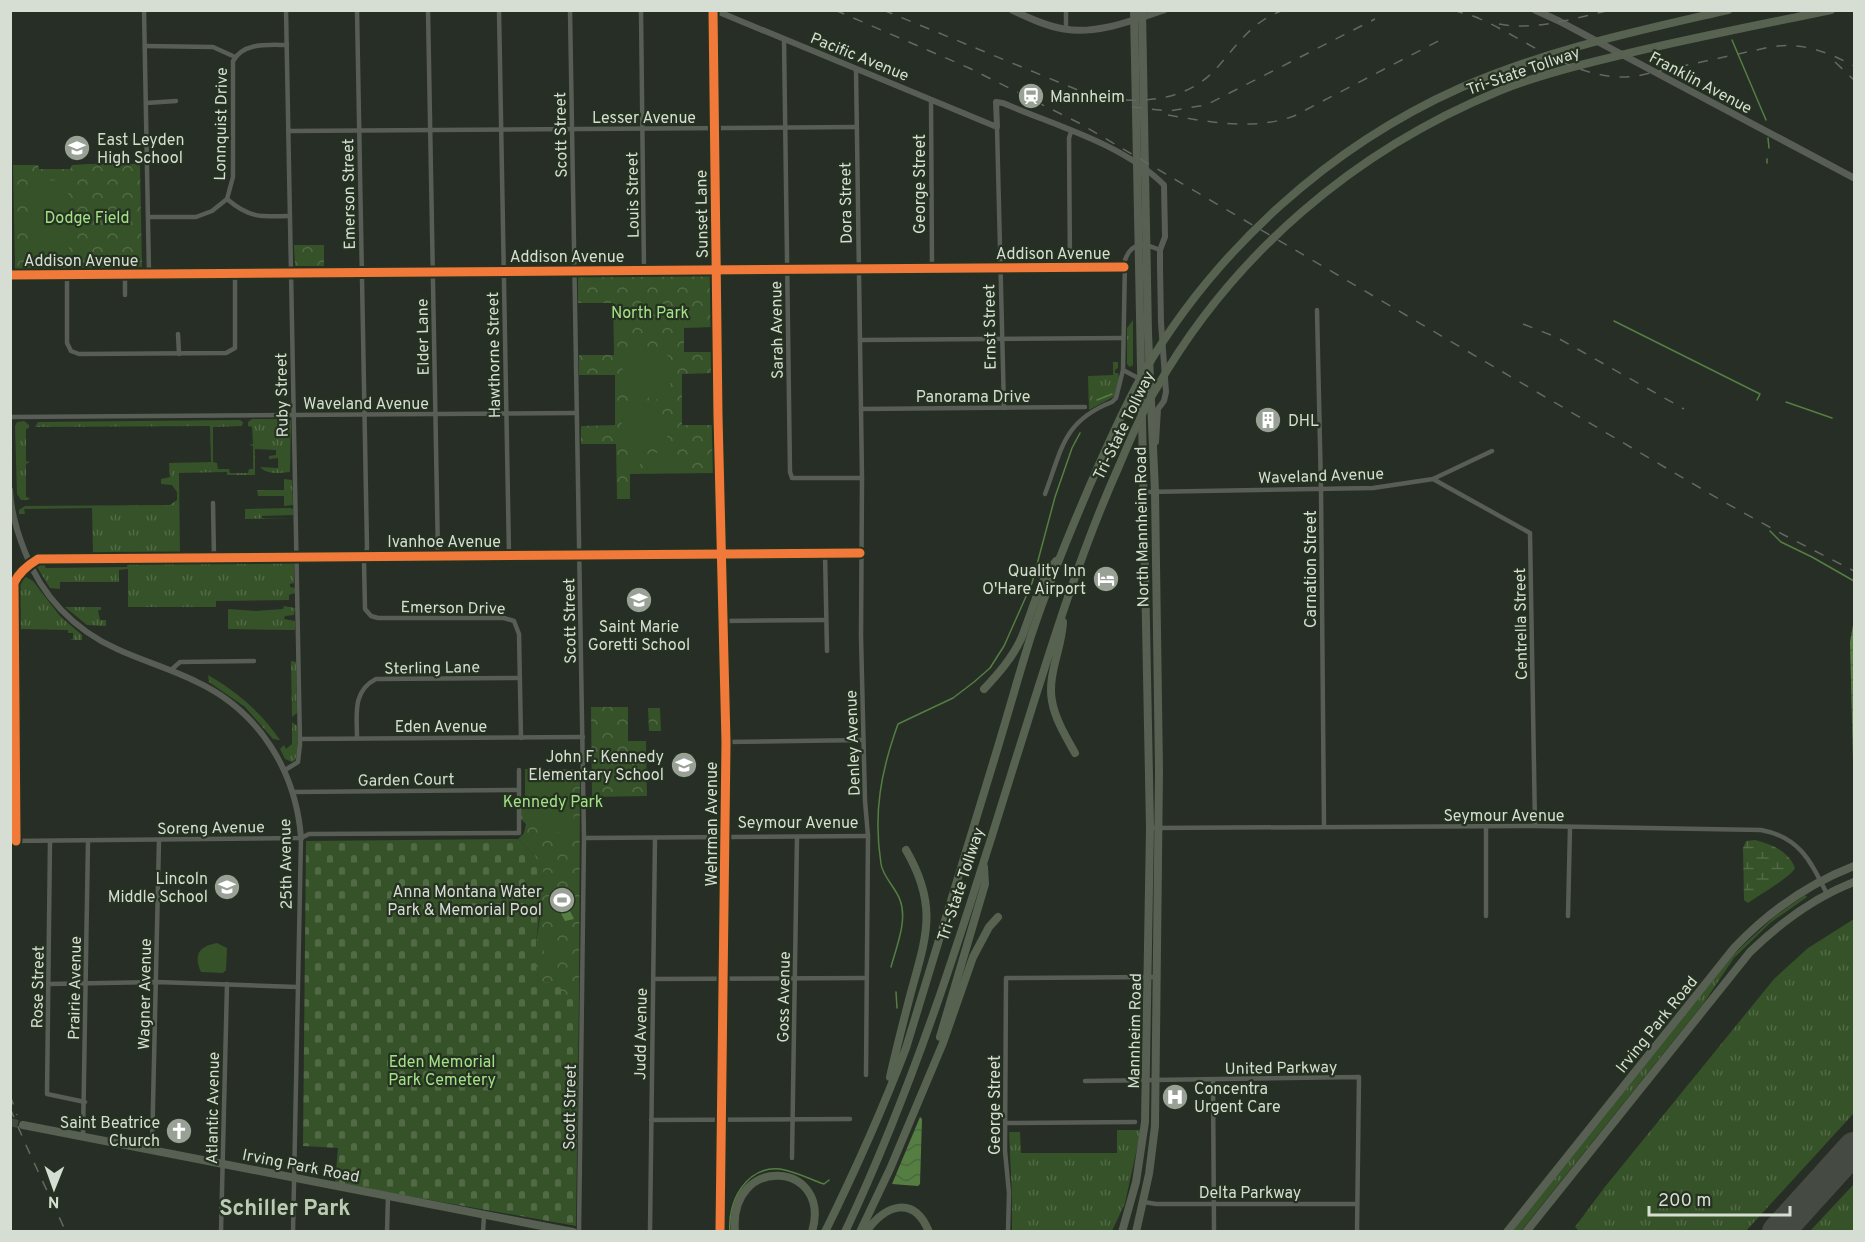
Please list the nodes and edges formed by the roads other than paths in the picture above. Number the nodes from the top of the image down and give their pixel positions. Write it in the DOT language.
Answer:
graph roads {
  1 [pos="144,10"];
  2 [pos="286,10"];
  3 [pos="357,10"];
  4 [pos="428,10"];
  5 [pos="499,10"];
  6 [pos="570,10"];
  7 [pos="641,10"];
  8 [pos="713,10"];
  9 [pos="1012,10"];
  10 [pos="1066,10"];
  11 [pos="1134,10"];
  12 [pos="1142,10"];
  13 [pos="1164,10"];
  14 [pos="1535,10"];
  15 [pos="1728,10"];
  16 [pos="1831,10"];
  17 [pos="1066,30"];
  18 [pos="784,40"];
  19 [pos="287,45"];
  20 [pos="145,46"];
  21 [pos="235,57"];
  22 [pos="856,69"];
  23 [pos="931,100"];
  24 [pos="176,101"];
  25 [pos="146,103"];
  26 [pos="997,127"];
  27 [pos="643,128"];
  28 [pos="715,128"];
  29 [pos="784,128"];
  30 [pos="856,128"];
  31 [pos="572,129"];
  32 [pos="501,130"];
  33 [pos="288,131"];
  34 [pos="359,131"];
  35 [pos="430,131"];
  36 [pos="1071,132"];
  37 [pos="176,161"];
  38 [pos="147,162"];
  39 [pos="1854,178"];
  40 [pos="227,199"];
  41 [pos="290,216"];
  42 [pos="148,217"];
  43 [pos="1160,250"];
  44 [pos="1070,267"];
  45 [pos="1124,267"];
  46 [pos="1000,268"];
  47 [pos="858,269"];
  48 [pos="932,269"];
  49 [pos="717,270"];
  50 [pos="787,270"];
  51 [pos="575,271"];
  52 [pos="644,271"];
  53 [pos="432,272"];
  54 [pos="503,272"];
  55 [pos="291,273"];
  56 [pos="361,273"];
  57 [pos="124,274"];
  58 [pos="149,274"];
  59 [pos="235,274"];
  60 [pos="10,275"];
  61 [pos="67,275"];
  62 [pos="125,295"];
  63 [pos="1317,310"];
  64 [pos="178,334"];
  65 [pos="1002,339"];
  66 [pos="1123,339"];
  67 [pos="860,340"];
  68 [pos="178,354"];
  69 [pos="1124,370"];
  70 [pos="1140,379"];
  71 [pos="1166,392"];
  72 [pos="1150,403"];
  73 [pos="1085,407"];
  74 [pos="1004,408"];
  75 [pos="861,409"];
  76 [pos="506,413"];
  77 [pos="577,413"];
  78 [pos="364,414"];
  79 [pos="435,414"];
  80 [pos="294,415"];
  81 [pos="718,416"];
  82 [pos="10,417"];
  83 [pos="1492,452"];
  84 [pos="1154,466"];
  85 [pos="862,478"];
  86 [pos="1433,479"];
  87 [pos="1321,489"];
  88 [pos="10,490"];
  89 [pos="1144,492"];
  90 [pos="1155,492"];
  91 [pos="1045,494"];
  92 [pos="213,503"];
  93 [pos="825,553"];
  94 [pos="860,553"];
  95 [pos="722,554"];
  96 [pos="509,555"];
  97 [pos="579,555"];
  98 [pos="365,556"];
  99 [pos="438,556"];
  100 [pos="1060,556"];
  101 [pos="214,557"];
  102 [pos="297,557"];
  103 [pos="30,564"];
  104 [pos="1063,610"];
  105 [pos="826,620"];
  106 [pos="723,621"];
  107 [pos="827,651"];
  108 [pos="254,661"];
  109 [pos="171,670"];
  110 [pos="520,678"];
  111 [pos="984,689"];
  112 [pos="583,737"];
  113 [pos="357,738"];
  114 [pos="521,738"];
  115 [pos="300,739"];
  116 [pos="863,740"];
  117 [pos="726,742"];
  118 [pos="1075,753"];
  119 [pos="285,770"];
  120 [pos="519,770"];
  121 [pos="519,790"];
  122 [pos="293,792"];
  123 [pos="1486,826"];
  124 [pos="1535,826"];
  125 [pos="1324,827"];
  126 [pos="1570,827"];
  127 [pos="1150,828"];
  128 [pos="1159,828"];
  129 [pos="868,836"];
  130 [pos="726,837"];
  131 [pos="797,837"];
  132 [pos="301,838"];
  133 [pos="584,838"];
  134 [pos="655,838"];
  135 [pos="159,840"];
  136 [pos="13,841"];
  137 [pos="50,841"];
  138 [pos="88,841"];
  139 [pos="906,850"];
  140 [pos="984,861"];
  141 [pos="1854,866"];
  142 [pos="1820,881"];
  143 [pos="1854,882"];
  144 [pos="1827,894"];
  145 [pos="1486,916"];
  146 [pos="1568,916"];
  147 [pos="998,917"];
  148 [pos="1148,977"];
  149 [pos="1158,977"];
  150 [pos="796,978"];
  151 [pos="866,978"];
  152 [pos="653,979"];
  153 [pos="724,979"];
  154 [pos="156,982"];
  155 [pos="86,983"];
  156 [pos="49,984"];
  157 [pos="227,984"];
  158 [pos="297,987"];
  159 [pos="866,1075"];
  160 [pos="928,1077"];
  161 [pos="1147,1080"];
  162 [pos="1157,1080"];
  163 [pos="1213,1080"];
  164 [pos="1084,1081"];
  165 [pos="85,1102"];
  166 [pos="881,1113"];
  167 [pos="850,1119"];
  168 [pos="651,1120"];
  169 [pos="722,1120"];
  170 [pos="793,1120"];
  171 [pos="1135,1122"];
  172 [pos="1006,1123"];
  173 [pos="23,1125"];
  174 [pos="84,1136"];
  175 [pos="152,1149"];
  176 [pos="792,1158"];
  177 [pos="222,1164"];
  178 [pos="294,1176"];
  179 [pos="388,1196"];
  180 [pos="1144,1202"];
  181 [pos="1215,1204"];
  182 [pos="1357,1204"];
  183 [pos="484,1216"];
  184 [pos="221,1232"];
  185 [pos="293,1232"];
  186 [pos="387,1232"];
  187 [pos="483,1232"];
  188 [pos="573,1232"];
  189 [pos="579,1232"];
  190 [pos="650,1232"];
  191 [pos="720,1232"];
  192 [pos="735,1232"];
  193 [pos="812,1232"];
  194 [pos="825,1232"];
  195 [pos="844,1232"];
  196 [pos="860,1232"];
  197 [pos="866,1232"];
  198 [pos="929,1232"];
  199 [pos="1008,1232"];
  200 [pos="1122,1232"];
  201 [pos="1136,1232"];
  202 [pos="1214,1232"];
  203 [pos="1357,1232"];
  204 [pos="1507,1232"];
  205 [pos="1526,1232"];
  1 -- 20 [label="street"];
  2 -- 19 [label="street, Ruby Street"];
  3 -- 34 [label="street, Emerson Street"];
  4 -- 35 [label="street, Elder Lane"];
  5 -- 32 [label="street, Hawthorne Street"];
  6 -- 31 [label="street, Scott Street"];
  7 -- 27 [label="street, Louis Street"];
  8 -- 18 [label="street, Pacific Avenue"];
  8 -- 28 [label="street, Sunset Lane"];
  9 -- 17 [label="main road"];
  10 -- 17 [label="street"];
  11 -- 70 [label="main road, North Mannheim Road"];
  12 -- 72 [label="main road, North Mannheim Road"];
  13 -- 17 [label="main road"];
  14 -- 39 [label="main road, Franklin Avenue"];
  15 -- 100 [label="highway, Tri-State Tollway"];
  16 -- 104 [label="highway, Tri-State Tollway"];
  18 -- 22 [label="street, Pacific Avenue"];
  18 -- 29 [label="street, Sarah Avenue"];
  19 -- 21 [label="street, Lonnquist Drive"];
  19 -- 33 [label="street, Ruby Street"];
  20 -- 21 [label="street"];
  20 -- 25 [label="street"];
  21 -- 40 [label="street, Lonnquist Drive"];
  22 -- 23 [label="street, Pacific Avenue"];
  22 -- 30 [label="street, Dora Street"];
  23 -- 26 [label="street, Pacific Avenue"];
  23 -- 48 [label="street, George Street"];
  24 -- 25 [label="street"];
  25 -- 38 [label="street"];
  26 -- 36 [label="street, Ernst Street"];
  26 -- 46 [label="street, Ernst Street"];
  27 -- 28 [label="street, Lesser Avenue"];
  27 -- 31 [label="street, Lesser Avenue"];
  27 -- 52 [label="street, Louis Street"];
  28 -- 29 [label="street, Lesser Avenue"];
  28 -- 49 [label="street, Sunset Lane"];
  29 -- 30 [label="street, Lesser Avenue"];
  29 -- 50 [label="street, Sarah Avenue"];
  30 -- 47 [label="street, Dora Street"];
  31 -- 32 [label="street, Lesser Avenue"];
  31 -- 51 [label="street, Scott Street"];
  32 -- 35 [label="street, Lesser Avenue"];
  32 -- 54 [label="street, Hawthorne Street"];
  33 -- 34 [label="street, Lesser Avenue"];
  33 -- 41 [label="street, Ruby Street"];
  34 -- 35 [label="street, Lesser Avenue"];
  34 -- 56 [label="street, Emerson Street"];
  35 -- 53 [label="street, Elder Lane"];
  36 -- 43 [label="street"];
  36 -- 44 [label="street"];
  37 -- 38 [label="street"];
  38 -- 42 [label="street"];
  40 -- 41 [label="street"];
  40 -- 42 [label="street, Lonnquist Drive"];
  41 -- 55 [label="street, Ruby Street"];
  42 -- 58 [label="street"];
  43 -- 45 [label="street"];
  43 -- 71 [label="street"];
  44 -- 45 [label="street, Addison Avenue"];
  44 -- 46 [label="street, Addison Avenue"];
  45 -- 66 [label="street"];
  46 -- 48 [label="street, Addison Avenue"];
  46 -- 65 [label="street, Ernst Street"];
  47 -- 48 [label="street, Addison Avenue"];
  47 -- 50 [label="street, Addison Avenue"];
  47 -- 67 [label="street, Dora Street"];
  49 -- 50 [label="street, Addison Avenue"];
  49 -- 52 [label="street, Addison Avenue"];
  49 -- 81 [label="street, Sunset Lane"];
  50 -- 85 [label="street, Sarah Avenue"];
  51 -- 52 [label="street, Addison Avenue"];
  51 -- 54 [label="street, Addison Avenue"];
  51 -- 77 [label="street, Scott Street"];
  53 -- 54 [label="street, Addison Avenue"];
  53 -- 56 [label="street, Addison Avenue"];
  53 -- 79 [label="street, Elder Lane"];
  54 -- 76 [label="street, Hawthorne Street"];
  55 -- 56 [label="street, Addison Avenue"];
  55 -- 59 [label="street, Addison Avenue"];
  55 -- 80 [label="street, Ruby Street"];
  56 -- 78 [label="street, Emerson Street"];
  57 -- 58 [label="street, Addison Avenue"];
  57 -- 61 [label="street, Addison Avenue"];
  57 -- 62 [label="street"];
  58 -- 59 [label="street, Addison Avenue"];
  59 -- 68 [label="street"];
  60 -- 61 [label="street, Addison Avenue"];
  61 -- 68 [label="street"];
  63 -- 87 [label="street, Carnation Street"];
  64 -- 68 [label="street"];
  65 -- 66 [label="street"];
  65 -- 67 [label="street"];
  65 -- 74 [label="street, Ernst Street"];
  66 -- 69 [label="street"];
  67 -- 75 [label="street, Dora Street"];
  69 -- 70 [label="street"];
  69 -- 91 [label="street"];
  70 -- 89 [label="main road, North Mannheim Road"];
  71 -- 72 [label="street"];
  71 -- 84 [label="street"];
  72 -- 84 [label="main road, North Mannheim Road"];
  73 -- 74 [label="street, Panorama Drive"];
  74 -- 75 [label="street, Panorama Drive"];
  75 -- 85 [label="street, Denley Avenue"];
  76 -- 77 [label="street, Waveland Avenue"];
  76 -- 79 [label="street, Waveland Avenue"];
  76 -- 96 [label="street, Hawthorne Street"];
  77 -- 97 [label="street, Scott Street"];
  78 -- 79 [label="street, Waveland Avenue"];
  78 -- 80 [label="street, Waveland Avenue"];
  78 -- 98 [label="street, Emerson Street"];
  79 -- 99 [label="street, Elder Lane"];
  80 -- 82 [label="street, Waveland Avenue"];
  80 -- 102 [label="street, Ruby Street"];
  81 -- 95 [label="street, Wehrman Avenue"];
  83 -- 86 [label="street, Waveland Avenue"];
  84 -- 90 [label="main road, North Mannheim Road"];
  85 -- 94 [label="street, Denley Avenue"];
  86 -- 87 [label="street, Waveland Avenue"];
  86 -- 124 [label="street, Centrella Street"];
  87 -- 90 [label="street, Waveland Avenue"];
  87 -- 125 [label="street, Carnation Street"];
  88 -- 103 [label="street, 25th Avenue"];
  89 -- 90 [label="street, Waveland Avenue"];
  89 -- 127 [label="main road, North Mannheim Road"];
  90 -- 128 [label="main road, North Mannheim Road"];
  92 -- 101 [label="street"];
  93 -- 94 [label="street, Ivanhoe Avenue"];
  93 -- 95 [label="street, Ivanhoe Avenue"];
  93 -- 105 [label="street"];
  94 -- 116 [label="street, Denley Avenue"];
  95 -- 97 [label="street, Ivanhoe Avenue"];
  95 -- 106 [label="street, Wehrman Avenue"];
  96 -- 97 [label="street, Ivanhoe Avenue"];
  96 -- 99 [label="street, Ivanhoe Avenue"];
  97 -- 112 [label="street, Scott Street"];
  98 -- 99 [label="street, Ivanhoe Avenue"];
  98 -- 102 [label="street, Ivanhoe Avenue"];
  98 -- 110 [label="street, Emerson Drive"];
  100 -- 111 [label="highway"];
  100 -- 166 [label="highway, Tri-State Tollway"];
  101 -- 102 [label="street, Ivanhoe Avenue"];
  101 -- 103 [label="street, Ivanhoe Avenue"];
  102 -- 115 [label="street, Ruby Street"];
  103 -- 109 [label="street, 25th Avenue"];
  103 -- 136 [label="street"];
  104 -- 118 [label="highway"];
  104 -- 140 [label="highway, Tri-State Tollway"];
  105 -- 106 [label="street"];
  105 -- 107 [label="street"];
  106 -- 117 [label="street, Wehrman Avenue"];
  108 -- 109 [label="street"];
  109 -- 119 [label="street, 25th Avenue"];
  110 -- 113 [label="street, Sterling Lane"];
  110 -- 114 [label="street, Emerson Drive"];
  112 -- 114 [label="street, Eden Avenue"];
  112 -- 133 [label="street, Scott Street"];
  113 -- 114 [label="street, Eden Avenue"];
  113 -- 115 [label="street, Eden Avenue"];
  115 -- 119 [label="street, Ruby Street"];
  116 -- 117 [label="street"];
  116 -- 129 [label="street, Denley Avenue"];
  117 -- 130 [label="street, Wehrman Avenue"];
  119 -- 122 [label="street, 25th Avenue"];
  120 -- 121 [label="street"];
  121 -- 122 [label="street, Garden Court"];
  121 -- 132 [label="street, Soreng Avenue"];
  122 -- 132 [label="street, 25th Avenue"];
  123 -- 124 [label="street, Seymour Avenue"];
  123 -- 125 [label="street, Seymour Avenue"];
  123 -- 145 [label="street"];
  124 -- 126 [label="street, Seymour Avenue"];
  125 -- 128 [label="street, Seymour Avenue"];
  126 -- 142 [label="street, Seymour Avenue"];
  126 -- 146 [label="street"];
  127 -- 128 [label="street, Seymour Avenue"];
  127 -- 148 [label="main road, Mannheim Road"];
  128 -- 149 [label="main road, Mannheim Road"];
  129 -- 131 [label="street, Seymour Avenue"];
  129 -- 151 [label="street, Denley Avenue"];
  130 -- 131 [label="street, Seymour Avenue"];
  130 -- 134 [label="street, Seymour Avenue"];
  130 -- 153 [label="street, Wehrman Avenue"];
  131 -- 150 [label="street, Goss Avenue"];
  132 -- 135 [label="street, Soreng Avenue"];
  132 -- 158 [label="street, 25th Avenue"];
  133 -- 134 [label="street, Seymour Avenue"];
  133 -- 189 [label="street, Scott Street"];
  134 -- 152 [label="street, Judd Avenue"];
  135 -- 138 [label="street, Soreng Avenue"];
  135 -- 154 [label="street, Wagner Avenue"];
  136 -- 137 [label="street, Soreng Avenue"];
  137 -- 138 [label="street, Soreng Avenue"];
  137 -- 156 [label="street, Rose Street"];
  138 -- 155 [label="street, Prairie Avenue"];
  139 -- 166 [label="highway"];
  140 -- 160 [label="highway"];
  140 -- 195 [label="highway, Tri-State Tollway"];
  141 -- 142 [label="main road, Irving Park Road"];
  142 -- 144 [label="street, Seymour Avenue"];
  142 -- 204 [label="main road, Irving Park Road"];
  143 -- 144 [label="main road, Irving Park Road"];
  144 -- 205 [label="main road, Irving Park Road"];
  147 -- 160 [label="highway"];
  148 -- 149 [label="street"];
  148 -- 161 [label="main road, Mannheim Road"];
  148 -- 172 [label="street, George Street"];
  149 -- 162 [label="main road, Mannheim Road"];
  150 -- 151 [label="street"];
  150 -- 153 [label="street"];
  150 -- 170 [label="street, Goss Avenue"];
  151 -- 159 [label="street, Denley Avenue"];
  152 -- 153 [label="street"];
  152 -- 168 [label="street, Judd Avenue"];
  153 -- 169 [label="street, Wehrman Avenue"];
  154 -- 155 [label="street"];
  154 -- 157 [label="street"];
  154 -- 175 [label="street, Wagner Avenue"];
  155 -- 156 [label="street"];
  155 -- 165 [label="street, Prairie Avenue"];
  156 -- 165 [label="street, Rose Street"];
  157 -- 158 [label="street"];
  157 -- 177 [label="street, Atlantic Avenue"];
  158 -- 178 [label="street, 25th Avenue"];
  160 -- 196 [label="highway"];
  161 -- 162 [label="street, United Parkway"];
  161 -- 164 [label="street, United Parkway"];
  161 -- 200 [label="main road, Mannheim Road"];
  162 -- 163 [label="street, United Parkway"];
  162 -- 180 [label="main road, Mannheim Road"];
  163 -- 181 [label="street"];
  163 -- 182 [label="street, United Parkway"];
  165 -- 174 [label="street, Prairie Avenue"];
  166 -- 194 [label="highway, Tri-State Tollway"];
  167 -- 170 [label="street"];
  168 -- 169 [label="street"];
  168 -- 190 [label="street, Judd Avenue"];
  169 -- 170 [label="street"];
  169 -- 191 [label="street, Wehrman Avenue"];
  170 -- 176 [label="street, Goss Avenue"];
  171 -- 172 [label="street"];
  172 -- 199 [label="street, George Street"];
  173 -- 174 [label="main road, Irving Park Road"];
  174 -- 175 [label="main road, Irving Park Road"];
  175 -- 177 [label="main road, Irving Park Road"];
  177 -- 178 [label="main road, Irving Park Road"];
  177 -- 184 [label="street, Atlantic Avenue"];
  178 -- 179 [label="main road, Irving Park Road"];
  178 -- 185 [label="street, 25th Avenue"];
  179 -- 183 [label="main road, Irving Park Road"];
  179 -- 186 [label="street"];
  180 -- 181 [label="street, Delta Parkway"];
  180 -- 201 [label="main road, Mannheim Road"];
  181 -- 182 [label="street, Delta Parkway"];
  181 -- 202 [label="street"];
  182 -- 203 [label="street, United Parkway"];
  183 -- 187 [label="street"];
  183 -- 188 [label="main road, Irving Park Road"];
  192 -- 193 [label="highway"];
  197 -- 198 [label="highway"];
}
